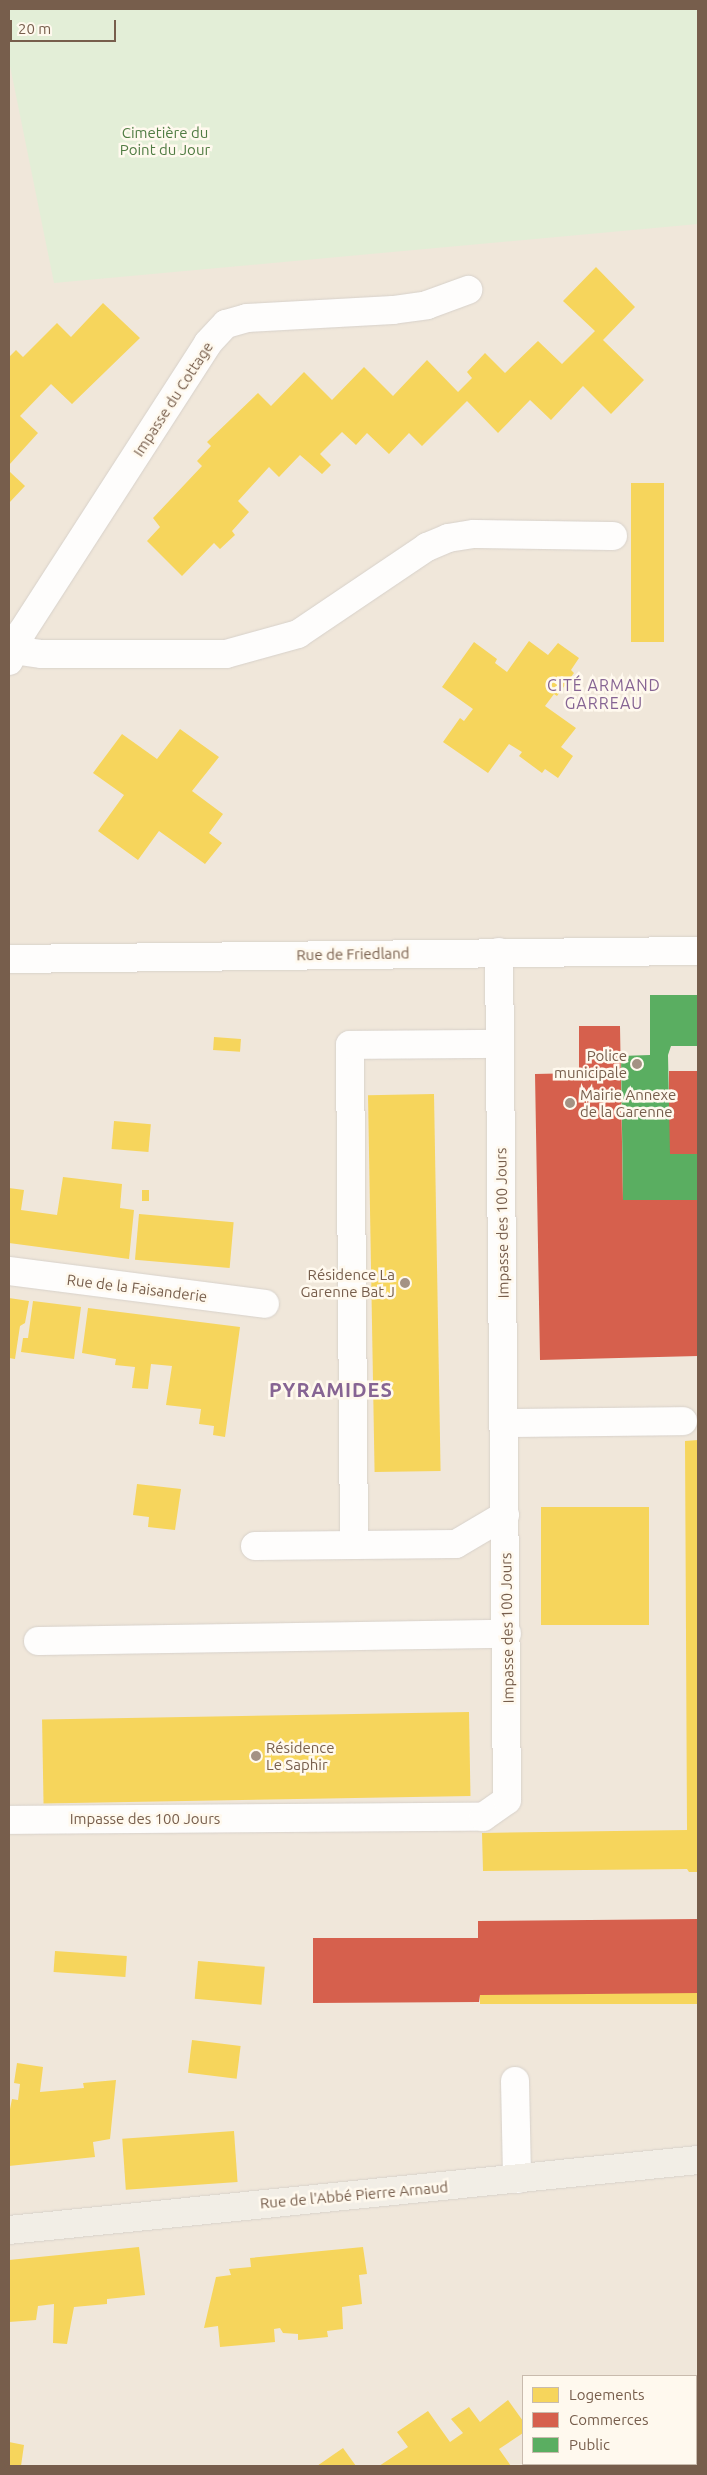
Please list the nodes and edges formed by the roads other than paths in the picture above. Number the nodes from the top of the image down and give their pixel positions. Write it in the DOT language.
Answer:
graph roads {
  1 [pos="468,290"];
  2 [pos="613,536"];
  3 [pos="11,655"];
  4 [pos="698,951"];
  5 [pos="499,952"];
  6 [pos="9,960"];
  7 [pos="500,1044"];
  8 [pos="9,1271"];
  9 [pos="265,1304"];
  10 [pos="683,1420"];
  11 [pos="504,1423"];
  12 [pos="505,1515"];
  13 [pos="354,1545"];
  14 [pos="255,1546"];
  15 [pos="507,1634"];
  16 [pos="38,1641"];
  17 [pos="9,1820"];
  18 [pos="515,2081"];
  19 [pos="698,2160"];
  20 [pos="517,2179"];
  21 [pos="9,2230"];
  1 -- 3 [label="street, Impasse du Cottage"];
  2 -- 3 [label="street"];
  4 -- 5 [label="street, Rue de Friedland"];
  5 -- 6 [label="street, Rue de Friedland"];
  5 -- 7 [label="street, Impasse des 100 Jours"];
  7 -- 11 [label="street, Impasse des 100 Jours"];
  7 -- 13 [label="street"];
  8 -- 9 [label="street, Rue de la Faisanderie"];
  10 -- 11 [label="street"];
  11 -- 12 [label="street, Impasse des 100 Jours"];
  12 -- 13 [label="street"];
  12 -- 15 [label="street, Impasse des 100 Jours"];
  13 -- 14 [label="street"];
  15 -- 16 [label="street"];
  15 -- 17 [label="street, Impasse des 100 Jours"];
  18 -- 20 [label="street"];
  19 -- 20 [label="main road, Rue de l'Abbé Pierre Arnaud"];
  20 -- 21 [label="main road, Rue de l'Abbé Pierre Arnaud"];
}
